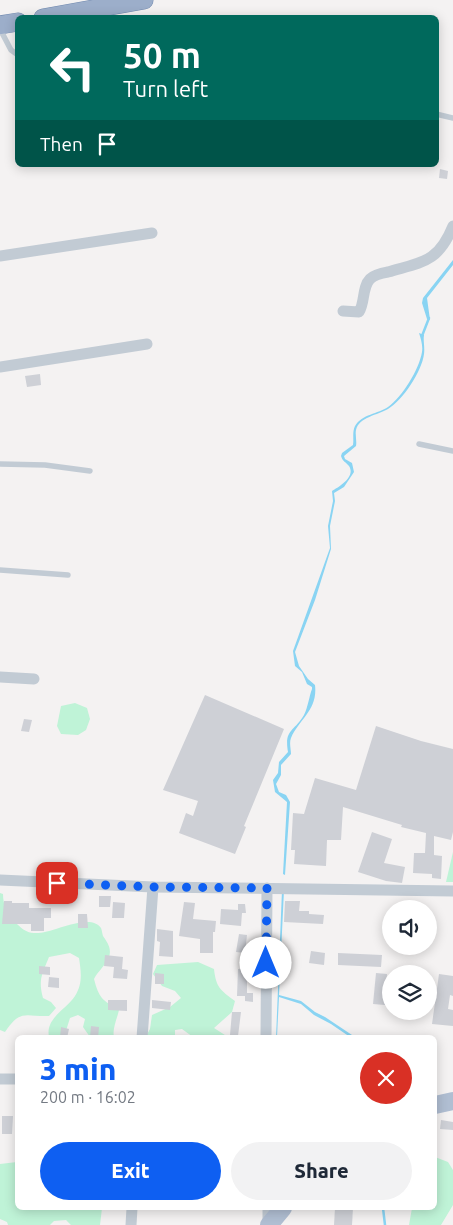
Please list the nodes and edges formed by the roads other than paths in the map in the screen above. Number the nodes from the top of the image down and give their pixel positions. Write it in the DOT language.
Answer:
graph roads {
  1 [pos="144,0"];
  2 [pos="90,13"];
  3 [pos="71,15"];
  4 [pos="15,22"];
  5 [pos="0,25"];
  6 [pos="0,29"];
  7 [pos="15,53"];
  8 [pos="439,115"];
  9 [pos="453,118"];
  10 [pos="453,226"];
  11 [pos="152,233"];
  12 [pos="0,256"];
  13 [pos="343,312"];
  14 [pos="147,344"];
  15 [pos="0,367"];
  16 [pos="419,444"];
  17 [pos="453,451"];
  18 [pos="0,464"];
  19 [pos="90,471"];
  20 [pos="0,570"];
  21 [pos="68,575"];
  22 [pos="0,677"];
  23 [pos="34,679"];
  24 [pos="0,880"];
  25 [pos="153,887"];
  26 [pos="267,888"];
  27 [pos="453,891"];
  28 [pos="142,1035"];
  29 [pos="266,1035"];
  30 [pos="0,1078"];
  31 [pos="15,1079"];
  32 [pos="132,1210"];
  33 [pos="268,1210"];
  34 [pos="281,1210"];
  35 [pos="131,1225"];
  36 [pos="269,1225"];
  1 -- 2 [label="highway"];
  2 -- 3 [label="highway"];
  4 -- 5 [label="highway"];
  6 -- 7 [label="lane"];
  8 -- 9 [label="lane"];
  10 -- 13 [label="street"];
  11 -- 12 [label="street"];
  14 -- 15 [label="street"];
  16 -- 17 [label="lane"];
  18 -- 19 [label="lane"];
  20 -- 21 [label="lane"];
  22 -- 23 [label="street"];
  24 -- 25 [label="street"];
  25 -- 26 [label="street"];
  25 -- 28 [label="street"];
  26 -- 27 [label="street"];
  26 -- 29 [label="street"];
  30 -- 31 [label="street"];
  32 -- 35 [label="street"];
  33 -- 36 [label="street"];
  34 -- 36 [label="main road"];
}
